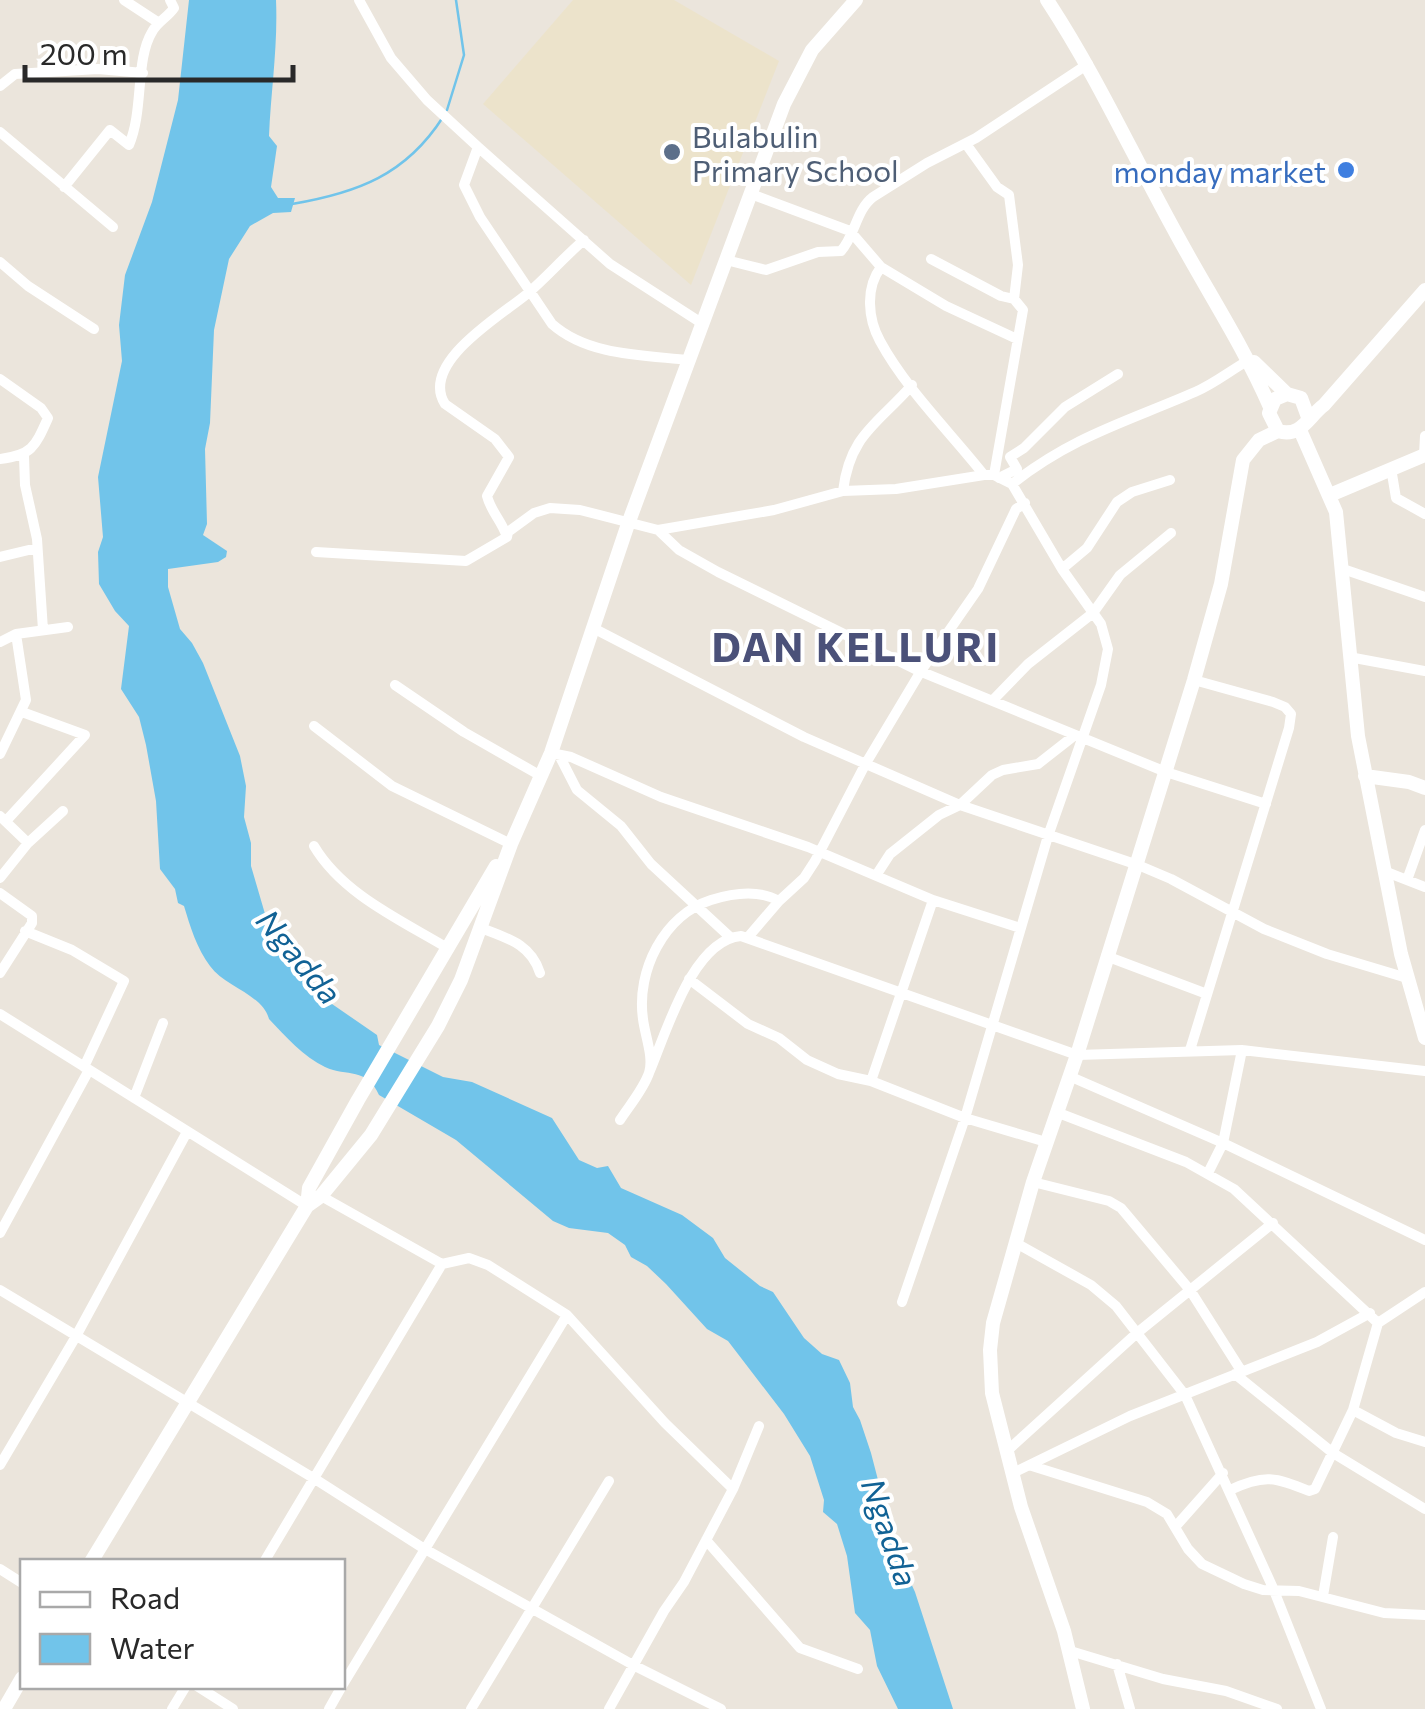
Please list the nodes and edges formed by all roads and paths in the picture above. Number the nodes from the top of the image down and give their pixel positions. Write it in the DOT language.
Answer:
graph roads {
  1 [pos="124,0"];
  2 [pos="170,0"];
  3 [pos="359,0"];
  4 [pos="856,0"];
  5 [pos="1048,0"];
  6 [pos="159,23"];
  7 [pos="1088,64"];
  8 [pos="144,74"];
  9 [pos="0,86"];
  10 [pos="0,132"];
  11 [pos="966,144"];
  12 [pos="478,148"];
  13 [pos="64,187"];
  14 [pos="751,194"];
  15 [pos="114,227"];
  16 [pos="850,231"];
  17 [pos="584,240"];
  18 [pos="931,259"];
  19 [pos="726,260"];
  20 [pos="0,262"];
  21 [pos="881,267"];
  22 [pos="1425,290"];
  23 [pos="530,291"];
  24 [pos="1014,298"];
  25 [pos="703,324"];
  26 [pos="94,329"];
  27 [pos="1018,339"];
  28 [pos="1248,357"];
  29 [pos="689,360"];
  30 [pos="1118,374"];
  31 [pos="0,379"];
  32 [pos="912,385"];
  33 [pos="1288,394"];
  34 [pos="1270,407"];
  35 [pos="1304,423"];
  36 [pos="1278,430"];
  37 [pos="1425,436"];
  38 [pos="1424,455"];
  39 [pos="24,456"];
  40 [pos="0,459"];
  41 [pos="1391,468"];
  42 [pos="992,476"];
  43 [pos="1170,480"];
  44 [pos="1012,484"];
  45 [pos="844,491"];
  46 [pos="1330,495"];
  47 [pos="1025,503"];
  48 [pos="1425,514"];
  49 [pos="628,524"];
  50 [pos="658,530"];
  51 [pos="1171,534"];
  52 [pos="507,537"];
  53 [pos="37,548"];
  54 [pos="316,552"];
  55 [pos="0,558"];
  56 [pos="1062,569"];
  57 [pos="1342,570"];
  58 [pos="1425,598"];
  59 [pos="1092,612"];
  60 [pos="68,627"];
  61 [pos="593,628"];
  62 [pos="43,630"];
  63 [pos="16,634"];
  64 [pos="0,642"];
  65 [pos="1349,656"];
  66 [pos="921,671"];
  67 [pos="1425,671"];
  68 [pos="1194,680"];
  69 [pos="394,685"];
  70 [pos="994,699"];
  71 [pos="22,712"];
  72 [pos="314,726"];
  73 [pos="1079,736"];
  74 [pos="0,754"];
  75 [pos="555,754"];
  76 [pos="866,763"];
  77 [pos="1166,772"];
  78 [pos="541,776"];
  79 [pos="1365,776"];
  80 [pos="1425,788"];
  81 [pos="1266,804"];
  82 [pos="960,805"];
  83 [pos="63,812"];
  84 [pos="3,819"];
  85 [pos="1425,830"];
  86 [pos="1048,836"];
  87 [pos="28,843"];
  88 [pos="510,844"];
  89 [pos="314,846"];
  90 [pos="820,852"];
  91 [pos="1138,866"];
  92 [pos="1384,871"];
  93 [pos="877,874"];
  94 [pos="0,878"];
  95 [pos="1406,880"];
  96 [pos="1425,887"];
  97 [pos="0,892"];
  98 [pos="932,900"];
  99 [pos="778,901"];
  100 [pos="696,905"];
  101 [pos="1231,910"];
  102 [pos="482,928"];
  103 [pos="1020,928"];
  104 [pos="25,931"];
  105 [pos="748,936"];
  106 [pos="730,937"];
  107 [pos="450,949"];
  108 [pos="1106,956"];
  109 [pos="0,973"];
  110 [pos="540,973"];
  111 [pos="1407,978"];
  112 [pos="689,979"];
  113 [pos="902,991"];
  114 [pos="1206,994"];
  115 [pos="0,1014"];
  116 [pos="163,1023"];
  117 [pos="993,1024"];
  118 [pos="1425,1038"];
  119 [pos="1190,1050"];
  120 [pos="1242,1050"];
  121 [pos="1078,1055"];
  122 [pos="87,1068"];
  123 [pos="1425,1071"];
  124 [pos="649,1073"];
  125 [pos="1070,1076"];
  126 [pos="871,1081"];
  127 [pos="134,1098"];
  128 [pos="1056,1112"];
  129 [pos="965,1118"];
  130 [pos="620,1120"];
  131 [pos="188,1132"];
  132 [pos="1046,1142"];
  133 [pos="1223,1143"];
  134 [pos="1208,1173"];
  135 [pos="1033,1182"];
  136 [pos="322,1196"];
  137 [pos="307,1206"];
  138 [pos="1273,1223"];
  139 [pos="0,1233"];
  140 [pos="1425,1240"];
  141 [pos="1016,1243"];
  142 [pos="442,1264"];
  143 [pos="0,1290"];
  144 [pos="1190,1290"];
  145 [pos="1425,1292"];
  146 [pos="902,1302"];
  147 [pos="1370,1313"];
  148 [pos="567,1315"];
  149 [pos="1378,1323"];
  150 [pos="1138,1333"];
  151 [pos="75,1338"];
  152 [pos="1238,1373"];
  153 [pos="1185,1395"];
  154 [pos="186,1402"];
  155 [pos="1353,1410"];
  156 [pos="759,1426"];
  157 [pos="1425,1442"];
  158 [pos="1007,1451"];
  159 [pos="1333,1453"];
  160 [pos="0,1466"];
  161 [pos="1032,1466"];
  162 [pos="1223,1473"];
  163 [pos="1013,1474"];
  164 [pos="315,1480"];
  165 [pos="609,1481"];
  166 [pos="734,1489"];
  167 [pos="1230,1490"];
  168 [pos="1425,1509"];
  169 [pos="1176,1526"];
  170 [pos="1333,1538"];
  171 [pos="706,1540"];
  172 [pos="423,1548"];
  173 [pos="93,1559"];
  174 [pos="266,1559"];
  175 [pos="1273,1588"];
  176 [pos="1323,1596"];
  177 [pos="534,1610"];
  178 [pos="1425,1614"];
  179 [pos="1068,1650"];
  180 [pos="1117,1664"];
  181 [pos="635,1666"];
  182 [pos="858,1668"];
  183 [pos="20,1681"];
  184 [pos="345,1681"];
  185 [pos="203,1689"];
  186 [pos="1243,1704"];
  187 [pos="4,1709"];
  188 [pos="234,1709"];
  189 [pos="472,1709"];
  190 [pos="609,1709"];
  191 [pos="721,1709"];
  192 [pos="1082,1709"];
  193 [pos="1130,1709"];
  194 [pos="1277,1709"];
  195 [pos="1321,1709"];
  1 -- 6 [label="street"];
  2 -- 6 [label="street"];
  3 -- 12 [label="street"];
  4 -- 14 [label="main road"];
  5 -- 7 [label="main road"];
  6 -- 8 [label="street"];
  7 -- 11 [label="street"];
  7 -- 28 [label="main road"];
  8 -- 9 [label="street"];
  8 -- 13 [label="street"];
  10 -- 13 [label="street"];
  11 -- 16 [label="street"];
  11 -- 24 [label="street"];
  12 -- 17 [label="street"];
  12 -- 23 [label="street"];
  13 -- 15 [label="street"];
  14 -- 16 [label="street"];
  14 -- 19 [label="main road"];
  16 -- 19 [label="street"];
  16 -- 21 [label="street"];
  17 -- 23 [label="street"];
  17 -- 25 [label="street"];
  18 -- 24 [label="street"];
  19 -- 25 [label="main road"];
  20 -- 26 [label="street"];
  21 -- 27 [label="street"];
  21 -- 32 [label="street"];
  22 -- 35 [label="main road"];
  23 -- 29 [label="street"];
  23 -- 52 [label="street"];
  24 -- 27 [label="street"];
  25 -- 29 [label="main road"];
  27 -- 42 [label="street"];
  28 -- 33 [label="main road"];
  28 -- 34 [label="main road"];
  28 -- 44 [label="street"];
  29 -- 49 [label="main road"];
  30 -- 42 [label="street"];
  31 -- 39 [label="street"];
  32 -- 42 [label="street"];
  32 -- 45 [label="street"];
  33 -- 34 [label="main road"];
  33 -- 35 [label="main road"];
  34 -- 36 [label="main road"];
  35 -- 36 [label="main road"];
  35 -- 46 [label="main road"];
  36 -- 68 [label="main road"];
  37 -- 38 [label="street"];
  38 -- 41 [label="main road"];
  39 -- 40 [label="street"];
  39 -- 53 [label="street"];
  41 -- 46 [label="main road"];
  41 -- 48 [label="street"];
  42 -- 44 [label="street"];
  42 -- 45 [label="street"];
  43 -- 56 [label="street"];
  44 -- 47 [label="street"];
  45 -- 50 [label="street"];
  46 -- 57 [label="main road"];
  47 -- 56 [label="street"];
  47 -- 66 [label="street"];
  49 -- 50 [label="street"];
  49 -- 52 [label="street"];
  49 -- 61 [label="main road"];
  50 -- 66 [label="street"];
  51 -- 59 [label="street"];
  52 -- 54 [label="street"];
  53 -- 55 [label="street"];
  53 -- 62 [label="street"];
  56 -- 59 [label="street"];
  57 -- 58 [label="street"];
  57 -- 65 [label="main road"];
  59 -- 70 [label="street"];
  59 -- 73 [label="street"];
  60 -- 62 [label="street"];
  61 -- 75 [label="main road"];
  61 -- 76 [label="street"];
  62 -- 63 [label="street"];
  63 -- 64 [label="street"];
  63 -- 71 [label="street"];
  65 -- 67 [label="street"];
  65 -- 79 [label="main road"];
  66 -- 70 [label="street"];
  66 -- 76 [label="street"];
  68 -- 77 [label="main road"];
  68 -- 81 [label="street"];
  69 -- 78 [label="street"];
  70 -- 73 [label="street"];
  71 -- 74 [label="street"];
  71 -- 84 [label="street"];
  72 -- 88 [label="street"];
  73 -- 77 [label="street"];
  73 -- 82 [label="street"];
  73 -- 86 [label="street"];
  75 -- 78 [label="main road"];
  75 -- 90 [label="street"];
  75 -- 100 [label="street"];
  76 -- 82 [label="street"];
  76 -- 90 [label="street"];
  77 -- 81 [label="street"];
  77 -- 91 [label="main road"];
  78 -- 88 [label="main road"];
  79 -- 80 [label="main road"];
  79 -- 92 [label="main road"];
  81 -- 101 [label="street"];
  82 -- 86 [label="street"];
  82 -- 93 [label="street"];
  83 -- 87 [label="street"];
  84 -- 87 [label="street"];
  85 -- 95 [label="street"];
  86 -- 91 [label="street"];
  86 -- 103 [label="street"];
  87 -- 94 [label="street"];
  88 -- 102 [label="main road"];
  88 -- 107 [label="main road"];
  89 -- 107 [label="street"];
  90 -- 93 [label="street"];
  90 -- 99 [label="street"];
  91 -- 101 [label="street"];
  91 -- 108 [label="main road"];
  92 -- 95 [label="street"];
  92 -- 111 [label="main road"];
  93 -- 98 [label="street"];
  95 -- 96 [label="street"];
  97 -- 104 [label="street"];
  98 -- 103 [label="street"];
  98 -- 113 [label="street"];
  99 -- 100 [label="street"];
  99 -- 105 [label="street"];
  100 -- 106 [label="street"];
  100 -- 124 [label="street"];
  101 -- 111 [label="street"];
  101 -- 114 [label="street"];
  102 -- 110 [label="street"];
  102 -- 136 [label="main road"];
  103 -- 117 [label="street"];
  104 -- 109 [label="street"];
  104 -- 122 [label="street"];
  105 -- 106 [label="street"];
  105 -- 113 [label="street"];
  106 -- 112 [label="street"];
  107 -- 137 [label="main road"];
  108 -- 114 [label="street"];
  108 -- 121 [label="main road"];
  111 -- 118 [label="main road"];
  112 -- 124 [label="street"];
  112 -- 126 [label="street"];
  113 -- 117 [label="street"];
  113 -- 126 [label="street"];
  114 -- 119 [label="street"];
  115 -- 122 [label="street"];
  116 -- 127 [label="street"];
  117 -- 121 [label="street"];
  117 -- 129 [label="street"];
  119 -- 120 [label="street"];
  119 -- 121 [label="street"];
  120 -- 123 [label="street"];
  120 -- 133 [label="street"];
  121 -- 125 [label="main road"];
  122 -- 127 [label="street"];
  122 -- 139 [label="street"];
  124 -- 130 [label="street"];
  125 -- 128 [label="main road"];
  125 -- 133 [label="street"];
  126 -- 129 [label="street"];
  127 -- 131 [label="street"];
  128 -- 132 [label="main road"];
  128 -- 134 [label="street"];
  129 -- 132 [label="street"];
  129 -- 146 [label="street"];
  131 -- 137 [label="street"];
  131 -- 151 [label="street"];
  132 -- 135 [label="main road"];
  133 -- 134 [label="street"];
  133 -- 140 [label="street"];
  134 -- 138 [label="street"];
  135 -- 141 [label="main road"];
  135 -- 144 [label="street"];
  136 -- 137 [label="main road"];
  136 -- 142 [label="street"];
  137 -- 154 [label="main road"];
  138 -- 144 [label="street"];
  138 -- 147 [label="street"];
  141 -- 150 [label="street"];
  141 -- 158 [label="main road"];
  142 -- 148 [label="street"];
  142 -- 164 [label="street"];
  143 -- 151 [label="street"];
  144 -- 150 [label="street"];
  144 -- 152 [label="street"];
  145 -- 149 [label="street"];
  147 -- 149 [label="street"];
  147 -- 152 [label="street"];
  148 -- 166 [label="street"];
  148 -- 172 [label="street"];
  149 -- 155 [label="street"];
  150 -- 153 [label="street"];
  150 -- 158 [label="street"];
  151 -- 154 [label="street"];
  151 -- 160 [label="street"];
  152 -- 153 [label="street"];
  152 -- 159 [label="street"];
  153 -- 161 [label="street"];
  153 -- 162 [label="street"];
  154 -- 164 [label="street"];
  154 -- 173 [label="main road"];
  155 -- 157 [label="street"];
  155 -- 159 [label="street"];
  156 -- 166 [label="street"];
  158 -- 163 [label="main road"];
  159 -- 167 [label="street"];
  159 -- 168 [label="street"];
  161 -- 163 [label="street"];
  161 -- 169 [label="street"];
  162 -- 167 [label="street"];
  162 -- 169 [label="street"];
  163 -- 179 [label="main road"];
  164 -- 172 [label="street"];
  164 -- 174 [label="street"];
  165 -- 177 [label="street"];
  166 -- 171 [label="street"];
  167 -- 175 [label="street"];
  169 -- 175 [label="street"];
  170 -- 176 [label="street"];
  171 -- 181 [label="street"];
  171 -- 182 [label="street"];
  172 -- 177 [label="street"];
  172 -- 184 [label="street"];
  175 -- 176 [label="street"];
  175 -- 195 [label="street"];
  176 -- 178 [label="street"];
  177 -- 181 [label="street"];
  177 -- 189 [label="street"];
  179 -- 180 [label="street"];
  179 -- 192 [label="main road"];
  180 -- 186 [label="street"];
  180 -- 193 [label="street"];
  181 -- 190 [label="street"];
  181 -- 191 [label="street"];
  183 -- 187 [label="main road"];
  185 -- 188 [label="street"];
  186 -- 194 [label="street"];
}
